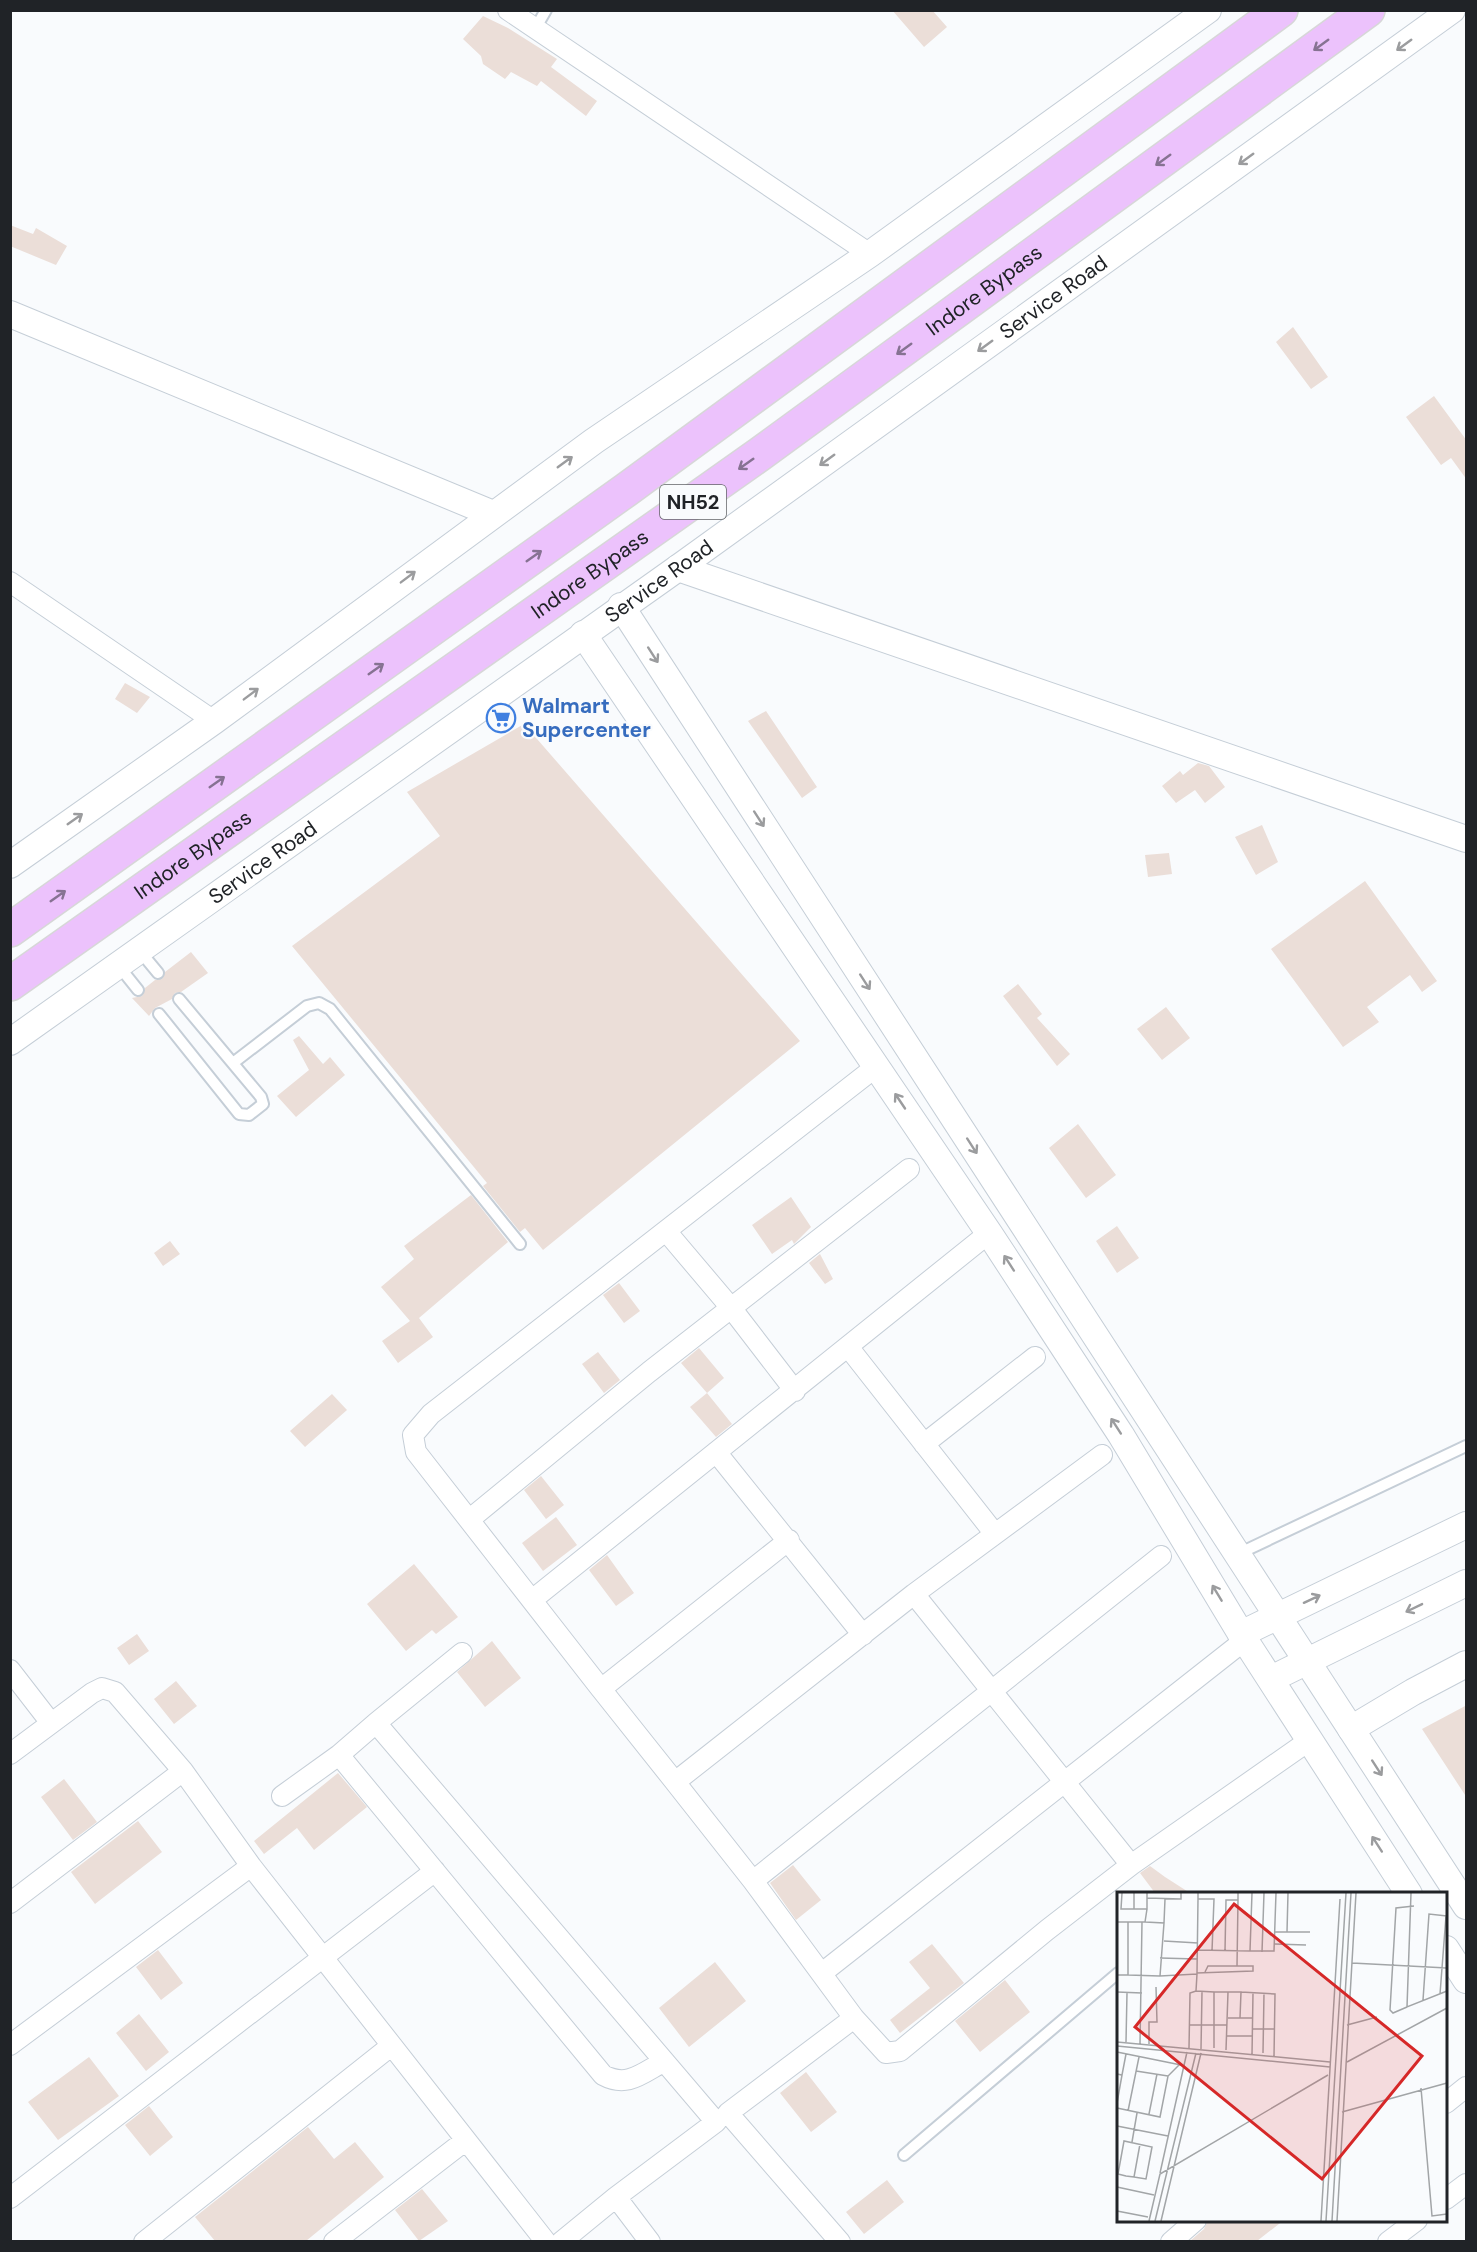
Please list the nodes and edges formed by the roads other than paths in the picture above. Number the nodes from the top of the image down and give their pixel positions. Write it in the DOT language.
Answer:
graph roads {
  1 [pos="508,10"];
  2 [pos="546,10"];
  3 [pos="1281,10"];
  4 [pos="1368,10"];
  5 [pos="1452,10"];
  6 [pos="1201,12"];
  7 [pos="535,28"];
  8 [pos="870,254"];
  9 [pos="10,314"];
  10 [pos="493,514"];
  11 [pos="678,568"];
  12 [pos="10,582"];
  13 [pos="621,606"];
  14 [pos="583,634"];
  15 [pos="214,722"];
  16 [pos="1467,839"];
  17 [pos="10,865"];
  18 [pos="10,930"];
  19 [pos="139,950"];
  20 [pos="118,965"];
  21 [pos="158,973"];
  22 [pos="10,984"];
  23 [pos="138,990"];
  24 [pos="179,999"];
  25 [pos="159,1014"];
  26 [pos="10,1042"];
  27 [pos="233,1063"];
  28 [pos="877,1066"];
  29 [pos="909,1169"];
  30 [pos="666,1231"];
  31 [pos="989,1233"];
  32 [pos="520,1244"];
  33 [pos="732,1309"];
  34 [pos="849,1348"];
  35 [pos="1035,1357"];
  36 [pos="795,1392"];
  37 [pos="924,1444"];
  38 [pos="1467,1446"];
  39 [pos="716,1452"];
  40 [pos="1102,1455"];
  41 [pos="470,1519"];
  42 [pos="1467,1526"];
  43 [pos="995,1534"];
  44 [pos="789,1540"];
  45 [pos="1238,1554"];
  46 [pos="1161,1556"];
  47 [pos="1467,1583"];
  48 [pos="914,1594"];
  49 [pos="532,1600"];
  50 [pos="1277,1615"];
  51 [pos="863,1635"];
  52 [pos="1243,1637"];
  53 [pos="462,1653"];
  54 [pos="1306,1660"];
  55 [pos="1467,1664"];
  56 [pos="10,1670"];
  57 [pos="1271,1679"];
  58 [pos="601,1689"];
  59 [pos="991,1690"];
  60 [pos="51,1722"];
  61 [pos="376,1723"];
  62 [pos="1351,1729"];
  63 [pos="1310,1740"];
  64 [pos="10,1754"];
  65 [pos="339,1755"];
  66 [pos="183,1771"];
  67 [pos="675,1782"];
  68 [pos="1062,1782"];
  69 [pos="282,1796"];
  70 [pos="1131,1865"];
  71 [pos="251,1866"];
  72 [pos="435,1871"];
  73 [pos="753,1881"];
  74 [pos="1405,1892"];
  75 [pos="10,1903"];
  76 [pos="1467,1906"];
  77 [pos="1447,1950"];
  78 [pos="321,1958"];
  79 [pos="822,1973"];
  80 [pos="1117,1975"];
  81 [pos="1467,1980"];
  82 [pos="854,2018"];
  83 [pos="10,2045"];
  84 [pos="391,2046"];
  85 [pos="663,2062"];
  86 [pos="1467,2087"];
  87 [pos="1447,2102"];
  88 [pos="722,2118"];
  89 [pos="466,2140"];
  90 [pos="904,2155"];
  91 [pos="1467,2184"];
  92 [pos="616,2196"];
  93 [pos="10,2198"];
  94 [pos="1447,2198"];
  95 [pos="1194,2222"];
  96 [pos="1413,2222"];
  97 [pos="144,2241"];
  98 [pos="334,2241"];
  99 [pos="546,2241"];
  100 [pos="561,2241"];
  101 [pos="650,2241"];
  102 [pos="840,2241"];
  103 [pos="1171,2241"];
  104 [pos="1388,2241"];
  1 -- 7 [label="street"];
  2 -- 7 [label="lane"];
  18 -- 3 [label="highway, NH52, one-way"];
  4 -- 22 [label="highway, Indore Bypass / NH52, one-way"];
  5 -- 11 [label="street, Service Road, one-way"];
  6 -- 8 [label="street"];
  7 -- 8 [label="street"];
  10 -- 8 [label="street, one-way"];
  9 -- 10 [label="street"];
  15 -- 10 [label="street, one-way"];
  11 -- 13 [label="street, Service Road"];
  11 -- 16 [label="street"];
  12 -- 15 [label="street"];
  13 -- 14 [label="street, Service Road"];
  13 -- 45 [label="street, one-way"];
  14 -- 19 [label="street, Service Road"];
  14 -- 28 [label="street"];
  17 -- 15 [label="street, one-way"];
  19 -- 20 [label="street, Service Road"];
  19 -- 21 [label="lane"];
  20 -- 23 [label="lane"];
  20 -- 26 [label="street, Service Road"];
  24 -- 27 [label="lane"];
  25 -- 27 [label="lane"];
  27 -- 32 [label="lane"];
  28 -- 30 [label="street"];
  31 -- 28 [label="street, one-way"];
  29 -- 33 [label="street"];
  30 -- 33 [label="street"];
  30 -- 41 [label="street"];
  31 -- 34 [label="street"];
  52 -- 31 [label="street, one-way"];
  33 -- 36 [label="street"];
  33 -- 41 [label="street"];
  34 -- 36 [label="street"];
  34 -- 37 [label="street"];
  35 -- 37 [label="street"];
  36 -- 39 [label="street"];
  37 -- 43 [label="street"];
  38 -- 45 [label="lane"];
  39 -- 44 [label="street"];
  39 -- 49 [label="street"];
  40 -- 43 [label="street"];
  41 -- 49 [label="street"];
  50 -- 42 [label="street, one-way"];
  43 -- 48 [label="street"];
  44 -- 51 [label="street"];
  44 -- 58 [label="street"];
  45 -- 50 [label="street"];
  46 -- 59 [label="street"];
  47 -- 54 [label="street, one-way"];
  48 -- 51 [label="street"];
  48 -- 59 [label="street"];
  49 -- 58 [label="street"];
  50 -- 52 [label="street"];
  50 -- 54 [label="street"];
  51 -- 67 [label="street"];
  52 -- 57 [label="street"];
  52 -- 68 [label="street"];
  53 -- 61 [label="street"];
  54 -- 57 [label="street"];
  54 -- 62 [label="street"];
  55 -- 62 [label="street"];
  56 -- 60 [label="street"];
  57 -- 63 [label="street"];
  58 -- 67 [label="street"];
  59 -- 68 [label="street"];
  59 -- 73 [label="street"];
  60 -- 64 [label="street"];
  60 -- 66 [label="street"];
  61 -- 65 [label="street"];
  61 -- 85 [label="street"];
  62 -- 76 [label="street, one-way"];
  63 -- 70 [label="street"];
  74 -- 63 [label="street, one-way"];
  65 -- 69 [label="street"];
  65 -- 72 [label="street"];
  66 -- 71 [label="street"];
  66 -- 75 [label="street"];
  67 -- 73 [label="street"];
  68 -- 70 [label="street"];
  68 -- 79 [label="street"];
  70 -- 82 [label="street"];
  71 -- 78 [label="street"];
  71 -- 83 [label="street"];
  72 -- 78 [label="street"];
  72 -- 85 [label="street"];
  73 -- 79 [label="street"];
  77 -- 81 [label="street"];
  78 -- 84 [label="street"];
  78 -- 93 [label="street"];
  79 -- 82 [label="street"];
  80 -- 90 [label="lane"];
  82 -- 88 [label="street"];
  84 -- 89 [label="street"];
  84 -- 97 [label="street"];
  85 -- 88 [label="street"];
  86 -- 87 [label="street"];
  88 -- 92 [label="street"];
  88 -- 102 [label="street"];
  89 -- 98 [label="street"];
  89 -- 99 [label="street"];
  91 -- 94 [label="street"];
  92 -- 100 [label="street"];
  92 -- 101 [label="street"];
  95 -- 103 [label="street"];
  96 -- 104 [label="street"];
}
